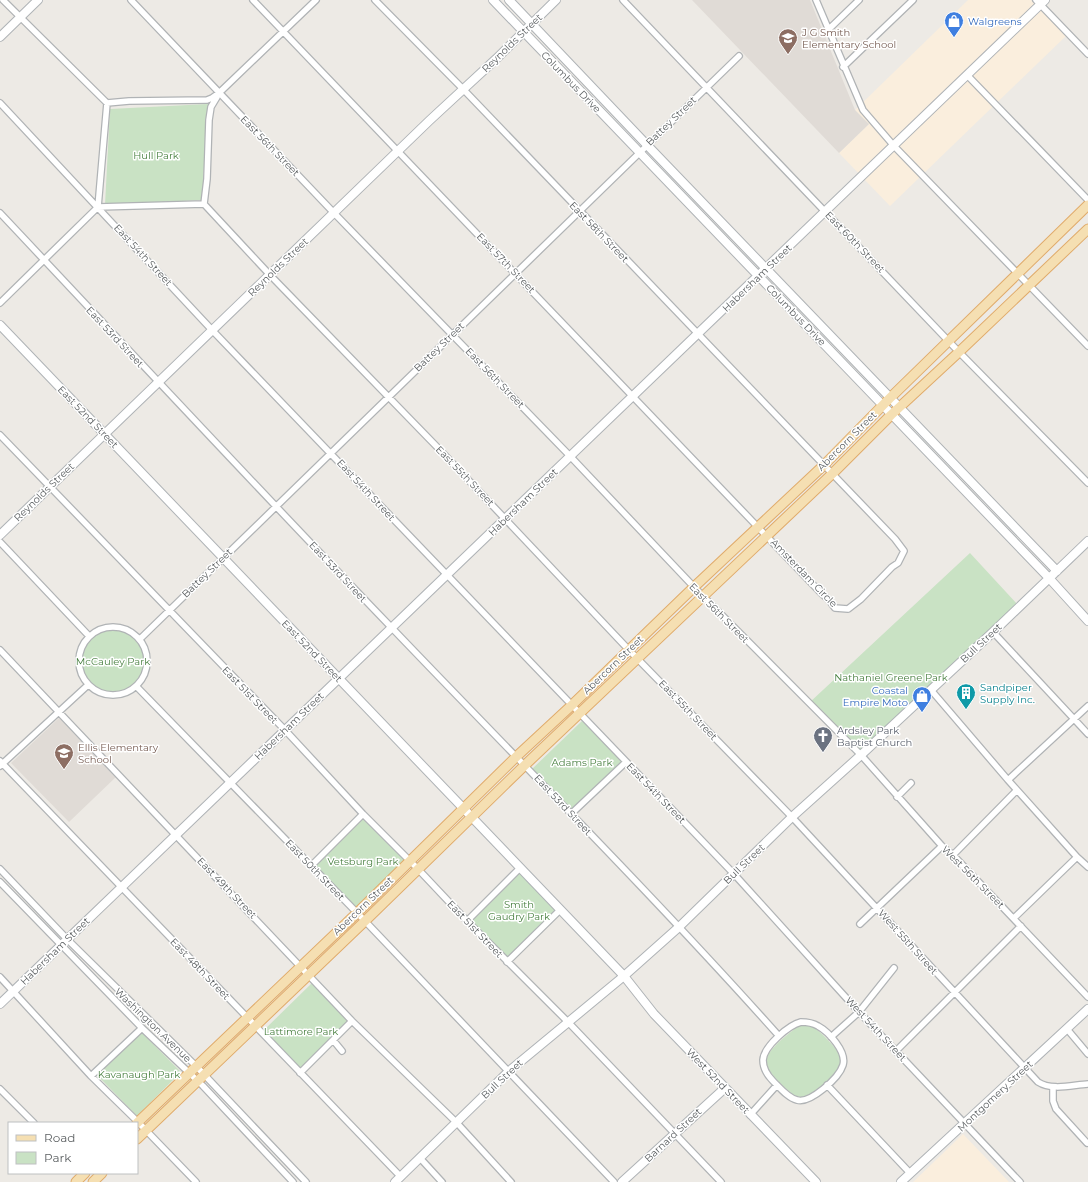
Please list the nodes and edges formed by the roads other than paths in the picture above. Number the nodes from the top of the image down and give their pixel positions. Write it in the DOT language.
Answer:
graph roads {
  1 [pos="3,0"];
  2 [pos="38,0"];
  3 [pos="131,0"];
  4 [pos="253,0"];
  5 [pos="316,0"];
  6 [pos="375,0"];
  7 [pos="493,0"];
  8 [pos="509,0"];
  9 [pos="556,0"];
  10 [pos="623,0"];
  11 [pos="816,0"];
  12 [pos="859,0"];
  13 [pos="913,0"];
  14 [pos="1041,2"];
  15 [pos="20,17"];
  16 [pos="532,24"];
  17 [pos="828,30"];
  18 [pos="284,31"];
  19 [pos="523,33"];
  20 [pos="0,37"];
  21 [pos="1088,54"];
  22 [pos="739,56"];
  23 [pos="843,67"];
  24 [pos="967,75"];
  25 [pos="706,87"];
  26 [pos="463,89"];
  27 [pos="219,93"];
  28 [pos="0,103"];
  29 [pos="107,103"];
  30 [pos="647,145"];
  31 [pos="894,146"];
  32 [pos="398,151"];
  33 [pos="640,152"];
  34 [pos="1088,200"];
  35 [pos="204,204"];
  36 [pos="1088,205"];
  37 [pos="98,207"];
  38 [pos="579,211"];
  39 [pos="825,211"];
  40 [pos="334,213"];
  41 [pos="0,214"];
  42 [pos="1088,229"];
  43 [pos="44,260"];
  44 [pos="766,269"];
  45 [pos="516,273"];
  46 [pos="1018,273"];
  47 [pos="270,275"];
  48 [pos="758,277"];
  49 [pos="1030,286"];
  50 [pos="0,303"];
  51 [pos="0,325"];
  52 [pos="212,330"];
  53 [pos="453,334"];
  54 [pos="698,334"];
  55 [pos="949,340"];
  56 [pos="1088,346"];
  57 [pos="959,352"];
  58 [pos="158,383"];
  59 [pos="634,396"];
  60 [pos="389,397"];
  61 [pos="890,398"];
  62 [pos="882,405"];
  63 [pos="899,407"];
  64 [pos="890,414"];
  65 [pos="104,434"];
  66 [pos="0,435"];
  67 [pos="331,453"];
  68 [pos="570,456"];
  69 [pos="824,465"];
  70 [pos="832,474"];
  71 [pos="1088,483"];
  72 [pos="50,486"];
  73 [pos="276,506"];
  74 [pos="505,518"];
  75 [pos="758,526"];
  76 [pos="766,534"];
  77 [pos="0,535"];
  78 [pos="1088,541"];
  79 [pos="0,542"];
  80 [pos="223,558"];
  81 [pos="1057,571"];
  82 [pos="446,575"];
  83 [pos="1049,578"];
  84 [pos="694,587"];
  85 [pos="702,596"];
  86 [pos="169,610"];
  87 [pos="1088,622"];
  88 [pos="391,628"];
  89 [pos="994,632"];
  90 [pos="89,636"];
  91 [pos="140,639"];
  92 [pos="628,649"];
  93 [pos="0,650"];
  94 [pos="637,658"];
  95 [pos="339,678"];
  96 [pos="88,685"];
  97 [pos="136,686"];
  98 [pos="931,690"];
  99 [pos="572,705"];
  100 [pos="1088,706"];
  101 [pos="59,712"];
  102 [pos="580,714"];
  103 [pos="1074,720"];
  104 [pos="285,730"];
  105 [pos="1088,734"];
  106 [pos="861,755"];
  107 [pos="517,756"];
  108 [pos="626,762"];
  109 [pos="1,763"];
  110 [pos="525,765"];
  111 [pos="1008,780"];
  112 [pos="230,783"];
  113 [pos="912,783"];
  114 [pos="1017,790"];
  115 [pos="898,797"];
  116 [pos="463,808"];
  117 [pos="363,814"];
  118 [pos="571,814"];
  119 [pos="472,817"];
  120 [pos="792,817"];
  121 [pos="176,835"];
  122 [pos="942,846"];
  123 [pos="953,855"];
  124 [pos="1077,856"];
  125 [pos="410,861"];
  126 [pos="311,866"];
  127 [pos="1088,867"];
  128 [pos="418,869"];
  129 [pos="520,869"];
  130 [pos="0,870"];
  131 [pos="734,874"];
  132 [pos="0,882"];
  133 [pos="122,887"];
  134 [pos="877,907"];
  135 [pos="560,910"];
  136 [pos="356,913"];
  137 [pos="1014,918"];
  138 [pos="365,921"];
  139 [pos="467,921"];
  140 [pos="860,924"];
  141 [pos="1021,926"];
  142 [pos="679,927"];
  143 [pos="64,943"];
  144 [pos="507,962"];
  145 [pos="301,966"];
  146 [pos="894,968"];
  147 [pos="309,974"];
  148 [pos="624,976"];
  149 [pos="0,977"];
  150 [pos="13,991"];
  151 [pos="955,993"];
  152 [pos="1088,997"];
  153 [pos="0,1004"];
  154 [pos="1088,1009"];
  155 [pos="859,1012"];
  156 [pos="247,1018"];
  157 [pos="352,1021"];
  158 [pos="569,1023"];
  159 [pos="255,1026"];
  160 [pos="142,1028"];
  161 [pos="1067,1029"];
  162 [pos="779,1036"];
  163 [pos="831,1037"];
  164 [pos="333,1040"];
  165 [pos="342,1051"];
  166 [pos="896,1051"];
  167 [pos="1088,1054"];
  168 [pos="1025,1067"];
  169 [pos="192,1070"];
  170 [pos="508,1072"];
  171 [pos="300,1073"];
  172 [pos="91,1076"];
  173 [pos="201,1078"];
  174 [pos="1088,1084"];
  175 [pos="777,1085"];
  176 [pos="827,1085"];
  177 [pos="1054,1087"];
  178 [pos="724,1088"];
  179 [pos="0,1089"];
  180 [pos="750,1114"];
  181 [pos="33,1122"];
  182 [pos="138,1122"];
  183 [pos="457,1123"];
  184 [pos="965,1124"];
  185 [pos="147,1130"];
  186 [pos="675,1134"];
  187 [pos="138,1139"];
  188 [pos="1087,1143"];
  189 [pos="420,1158"];
  190 [pos="910,1173"];
  191 [pos="84,1174"];
  192 [pos="86,1174"];
  193 [pos="101,1174"];
  194 [pos="398,1179"];
  195 [pos="193,1181"];
  196 [pos="76,1182"];
  197 [pos="93,1182"];
  198 [pos="293,1182"];
  199 [pos="306,1182"];
  200 [pos="442,1182"];
  201 [pos="512,1182"];
  202 [pos="614,1182"];
  203 [pos="622,1182"];
  204 [pos="721,1182"];
  205 [pos="816,1182"];
  206 [pos="901,1182"];
  207 [pos="1020,1182"];
  1 -- 15 [label="street"];
  2 -- 15 [label="street"];
  3 -- 27 [label="street, East 56th Street"];
  4 -- 18 [label="street, East 57th Street"];
  5 -- 18 [label="street"];
  6 -- 26 [label="street, East 58th Street"];
  7 -- 19 [label="street, Columbus Drive"];
  8 -- 16 [label="street, Columbus Drive"];
  9 -- 16 [label="street, Reynolds Street"];
  10 -- 25 [label="street, East 60th Street"];
  11 -- 17 [label="street"];
  12 -- 17 [label="street"];
  13 -- 23 [label="street"];
  14 -- 21 [label="street"];
  14 -- 24 [label="street, Habersham Street"];
  15 -- 20 [label="street"];
  15 -- 29 [label="street"];
  16 -- 19 [label="street, Reynolds Street"];
  16 -- 30 [label="street, Columbus Drive"];
  17 -- 23 [label="street"];
  18 -- 27 [label="street"];
  18 -- 32 [label="street, East 57th Street"];
  19 -- 26 [label="street, Reynolds Street"];
  19 -- 33 [label="street, Columbus Drive"];
  22 -- 25 [label="street, Battey Street"];
  23 -- 31 [label="street"];
  24 -- 31 [label="street, Habersham Street"];
  24 -- 34 [label="street"];
  25 -- 30 [label="street, Battey Street"];
  25 -- 39 [label="street, East 60th Street"];
  26 -- 32 [label="street, Reynolds Street"];
  26 -- 38 [label="street, East 58th Street"];
  27 -- 29 [label="street"];
  27 -- 35 [label="street"];
  27 -- 40 [label="street, East 56th Street"];
  28 -- 37 [label="street, East 54th Street"];
  29 -- 37 [label="street"];
  30 -- 33 [label="street, Battey Street"];
  30 -- 44 [label="street, Columbus Drive"];
  31 -- 39 [label="street, Habersham Street"];
  31 -- 46 [label="street"];
  32 -- 40 [label="street, Reynolds Street"];
  32 -- 45 [label="street, East 57th Street"];
  33 -- 38 [label="street, Battey Street"];
  33 -- 48 [label="street, Columbus Drive"];
  35 -- 37 [label="street"];
  35 -- 47 [label="street, East 55th Street"];
  36 -- 46 [label="main road, Abercorn Street"];
  37 -- 43 [label="street"];
  37 -- 52 [label="street, East 54th Street"];
  38 -- 45 [label="street, Battey Street"];
  38 -- 54 [label="street, East 58th Street"];
  39 -- 44 [label="street, Habersham Street"];
  39 -- 55 [label="street, East 60th Street"];
  40 -- 47 [label="street, Reynolds Street"];
  40 -- 53 [label="street, East 56th Street"];
  41 -- 43 [label="street, East 53rd Street"];
  42 -- 49 [label="main road, Abercorn Street"];
  43 -- 50 [label="street"];
  43 -- 58 [label="street, East 53rd Street"];
  44 -- 48 [label="street, Habersham Street"];
  44 -- 61 [label="street, Columbus Drive"];
  45 -- 53 [label="street, Battey Street"];
  45 -- 59 [label="street, East 57th Street"];
  46 -- 49 [label="street"];
  46 -- 55 [label="main road, Abercorn Street"];
  47 -- 52 [label="street, Reynolds Street"];
  47 -- 60 [label="street, East 55th Street"];
  48 -- 54 [label="street, Habersham Street"];
  48 -- 62 [label="street, Columbus Drive"];
  49 -- 56 [label="street"];
  49 -- 57 [label="main road, Abercorn Street"];
  51 -- 65 [label="street, East 52nd Street"];
  52 -- 58 [label="street, Reynolds Street"];
  52 -- 67 [label="street, East 54th Street"];
  53 -- 60 [label="street, Battey Street"];
  53 -- 68 [label="street, East 56th Street"];
  54 -- 59 [label="street, Habersham Street"];
  54 -- 69 [label="street, East 58th Street"];
  55 -- 57 [label="street, East 60th Street"];
  55 -- 61 [label="main road, Abercorn Street"];
  57 -- 63 [label="main road, Abercorn Street"];
  57 -- 71 [label="street, East 60th Street"];
  58 -- 65 [label="street, Reynolds Street"];
  58 -- 73 [label="street, East 53rd Street"];
  59 -- 68 [label="street, Habersham Street"];
  59 -- 75 [label="street, East 57th Street"];
  60 -- 67 [label="street, Battey Street"];
  60 -- 74 [label="street, East 55th Street"];
  61 -- 62 [label="main road, Abercorn Street"];
  61 -- 63 [label="street, Columbus Drive"];
  62 -- 64 [label="street, Columbus Drive"];
  62 -- 69 [label="main road, Abercorn Street"];
  63 -- 64 [label="main road, Abercorn Street"];
  63 -- 81 [label="street, Columbus Drive"];
  64 -- 70 [label="main road, Abercorn Street"];
  64 -- 83 [label="street, Columbus Drive"];
  65 -- 72 [label="street, Reynolds Street"];
  65 -- 80 [label="street, East 52nd Street"];
  66 -- 72 [label="street, East 51st Street"];
  67 -- 73 [label="street, Battey Street"];
  67 -- 82 [label="street, East 54th Street"];
  68 -- 74 [label="street, Habersham Street"];
  68 -- 84 [label="street, East 56th Street"];
  69 -- 70 [label="street, Amsterdam Circle"];
  69 -- 75 [label="main road, Abercorn Street"];
  70 -- 76 [label="main road, Abercorn Street"];
  70 -- 76 [label="street, Amsterdam Circle"];
  72 -- 77 [label="street, Reynolds Street"];
  72 -- 86 [label="street, East 51st Street"];
  73 -- 80 [label="street, Battey Street"];
  73 -- 88 [label="street, East 53rd Street"];
  74 -- 82 [label="street, Habersham Street"];
  74 -- 92 [label="street, East 55th Street"];
  75 -- 76 [label="street, Amsterdam Circle"];
  75 -- 84 [label="main road, Abercorn Street"];
  76 -- 85 [label="main road, Abercorn Street"];
  78 -- 81 [label="street, Bull Street"];
  79 -- 90 [label="street"];
  80 -- 86 [label="street, Battey Street"];
  80 -- 95 [label="street, East 52nd Street"];
  81 -- 83 [label="street, Bull Street"];
  82 -- 88 [label="street, Habersham Street"];
  82 -- 99 [label="street, East 54th Street"];
  83 -- 87 [label="street, Columbus Drive"];
  83 -- 89 [label="street, Bull Street"];
  84 -- 85 [label="street, East 56th Street"];
  84 -- 92 [label="main road, Abercorn Street"];
  85 -- 94 [label="main road, Abercorn Street"];
  85 -- 106 [label="street, East 56th Street"];
  86 -- 91 [label="street, Battey Street"];
  86 -- 104 [label="street, East 51st Street"];
  88 -- 95 [label="street, Habersham Street"];
  88 -- 107 [label="street, East 53rd Street"];
  89 -- 98 [label="street, Bull Street"];
  89 -- 103 [label="street"];
  90 -- 91 [label="street"];
  90 -- 96 [label="street"];
  91 -- 97 [label="street"];
  92 -- 94 [label="street, East 55th Street"];
  92 -- 99 [label="main road, Abercorn Street"];
  93 -- 101 [label="street, East 49th Street"];
  94 -- 102 [label="main road, Abercorn Street"];
  94 -- 120 [label="street, East 55th Street"];
  95 -- 104 [label="street, Habersham Street"];
  95 -- 116 [label="street, East 52nd Street"];
  96 -- 97 [label="street"];
  96 -- 101 [label="street"];
  97 -- 112 [label="street, East 50th Street"];
  98 -- 106 [label="street, Bull Street"];
  98 -- 111 [label="street"];
  99 -- 102 [label="street, East 54th Street"];
  99 -- 107 [label="main road, Abercorn Street"];
  100 -- 103 [label="street"];
  101 -- 109 [label="street"];
  101 -- 121 [label="street, East 49th Street"];
  102 -- 108 [label="street, East 54th Street"];
  102 -- 110 [label="main road, Abercorn Street"];
  103 -- 105 [label="street"];
  103 -- 111 [label="street"];
  104 -- 112 [label="street, Habersham Street"];
  104 -- 117 [label="street, East 51st Street"];
  106 -- 115 [label="street, West 56th Street"];
  106 -- 120 [label="street, Bull Street"];
  107 -- 110 [label="street, East 53rd Street"];
  107 -- 116 [label="main road, Abercorn Street"];
  108 -- 118 [label="street"];
  108 -- 131 [label="street, East 54th Street"];
  109 -- 133 [label="street, East 48th Street"];
  110 -- 118 [label="street, East 53rd Street"];
  110 -- 119 [label="main road, Abercorn Street"];
  111 -- 114 [label="street"];
  112 -- 121 [label="street, Habersham Street"];
  112 -- 126 [label="street, East 50th Street"];
  113 -- 115 [label="street"];
  114 -- 123 [label="street"];
  114 -- 124 [label="street"];
  115 -- 122 [label="street, West 56th Street"];
  116 -- 119 [label="street, East 52nd Street"];
  116 -- 125 [label="main road, Abercorn Street"];
  117 -- 125 [label="street, East 51st Street"];
  117 -- 126 [label="street"];
  118 -- 142 [label="street, East 53rd Street"];
  119 -- 128 [label="main road, Abercorn Street"];
  119 -- 129 [label="street, East 52nd Street"];
  120 -- 131 [label="street, Bull Street"];
  120 -- 134 [label="street, West 55th Street"];
  121 -- 133 [label="street, Habersham Street"];
  121 -- 145 [label="street, East 49th Street"];
  122 -- 123 [label="street, West 56th Street"];
  122 -- 134 [label="street"];
  123 -- 137 [label="street, West 56th Street"];
  124 -- 127 [label="street"];
  124 -- 137 [label="street"];
  125 -- 128 [label="street, East 51st Street"];
  125 -- 136 [label="main road, Abercorn Street"];
  126 -- 136 [label="street, East 50th Street"];
  128 -- 138 [label="main road, Abercorn Street"];
  128 -- 139 [label="street, East 51st Street"];
  129 -- 135 [label="street, East 52nd Street"];
  129 -- 139 [label="street"];
  130 -- 143 [label="street, Washington Avenue"];
  131 -- 142 [label="street, Bull Street"];
  131 -- 155 [label="street, West 54th Street"];
  132 -- 143 [label="street, Washington Avenue"];
  133 -- 143 [label="street, Habersham Street"];
  133 -- 156 [label="street, East 48th Street"];
  134 -- 140 [label="street"];
  134 -- 151 [label="street, West 55th Street"];
  135 -- 144 [label="street"];
  135 -- 148 [label="street, East 52nd Street"];
  136 -- 138 [label="street, East 50th Street"];
  136 -- 145 [label="main road, Abercorn Street"];
  137 -- 141 [label="street, West 56th Street"];
  138 -- 147 [label="main road, Abercorn Street"];
  138 -- 170 [label="street, East 50th Street"];
  139 -- 144 [label="street, East 51st Street"];
  141 -- 151 [label="street"];
  141 -- 152 [label="street, West 56th Street"];
  142 -- 148 [label="street, Bull Street"];
  142 -- 162 [label="street, East 53rd Street"];
  143 -- 150 [label="street, Habersham Street"];
  143 -- 160 [label="street, Washington Avenue"];
  143 -- 169 [label="street, Washington Avenue"];
  144 -- 158 [label="street, East 51st Street"];
  145 -- 147 [label="street, East 49th Street"];
  145 -- 156 [label="main road, Abercorn Street"];
  146 -- 155 [label="street"];
  147 -- 157 [label="street, East 49th Street"];
  147 -- 159 [label="main road, Abercorn Street"];
  148 -- 158 [label="street, Bull Street"];
  148 -- 178 [label="street, West 52nd Street"];
  149 -- 150 [label="street"];
  150 -- 153 [label="street, Habersham Street"];
  150 -- 172 [label="street"];
  151 -- 166 [label="street"];
  151 -- 168 [label="street, West 55th Street"];
  154 -- 161 [label="street, Montgomery Street"];
  155 -- 163 [label="street"];
  155 -- 166 [label="street, West 54th Street"];
  156 -- 159 [label="street, East 48th Street"];
  156 -- 169 [label="main road, Abercorn Street"];
  157 -- 164 [label="street"];
  157 -- 183 [label="street, East 49th Street"];
  158 -- 170 [label="street, Bull Street"];
  158 -- 186 [label="street, East 51st Street"];
  159 -- 171 [label="street, East 48th Street"];
  159 -- 173 [label="main road, Abercorn Street"];
  160 -- 169 [label="street, Washington Avenue"];
  160 -- 172 [label="street"];
  161 -- 167 [label="street"];
  161 -- 168 [label="street, Montgomery Street"];
  162 -- 163 [label="street"];
  162 -- 175 [label="street"];
  163 -- 176 [label="street"];
  164 -- 165 [label="street"];
  164 -- 171 [label="street"];
  166 -- 184 [label="street, West 54th Street"];
  168 -- 177 [label="street, West 55th Street"];
  168 -- 184 [label="street, Montgomery Street"];
  169 -- 173 [label="street, Washington Avenue"];
  169 -- 173 [label="street, Washington Avenue"];
  169 -- 182 [label="main road, Abercorn Street"];
  170 -- 183 [label="street, Bull Street"];
  170 -- 202 [label="street, East 50th Street"];
  171 -- 194 [label="street, East 48th Street"];
  172 -- 182 [label="street"];
  173 -- 185 [label="main road, Abercorn Street"];
  173 -- 198 [label="street, Washington Avenue"];
  173 -- 199 [label="street, Washington Avenue"];
  174 -- 177 [label="street"];
  175 -- 176 [label="street"];
  175 -- 180 [label="street"];
  176 -- 190 [label="street"];
  177 -- 188 [label="street"];
  178 -- 180 [label="street, West 52nd Street"];
  178 -- 186 [label="street, Barnard Street"];
  179 -- 181 [label="street"];
  180 -- 205 [label="street, West 52nd Street"];
  182 -- 185 [label="street"];
  183 -- 189 [label="street, Bull Street"];
  183 -- 201 [label="street, East 49th Street"];
  184 -- 190 [label="street, Montgomery Street"];
  184 -- 207 [label="street, West 54th Street"];
  185 -- 187 [label="main road, Abercorn Street"];
  185 -- 195 [label="street"];
  186 -- 203 [label="street, Barnard Street"];
  186 -- 204 [label="street, East 51st Street"];
  189 -- 194 [label="street, Bull Street"];
  189 -- 200 [label="street"];
  190 -- 206 [label="street, Montgomery Street"];
  191 -- 196 [label="main road"];
  192 -- 197 [label="street"];
  193 -- 197 [label="main road"];
}
